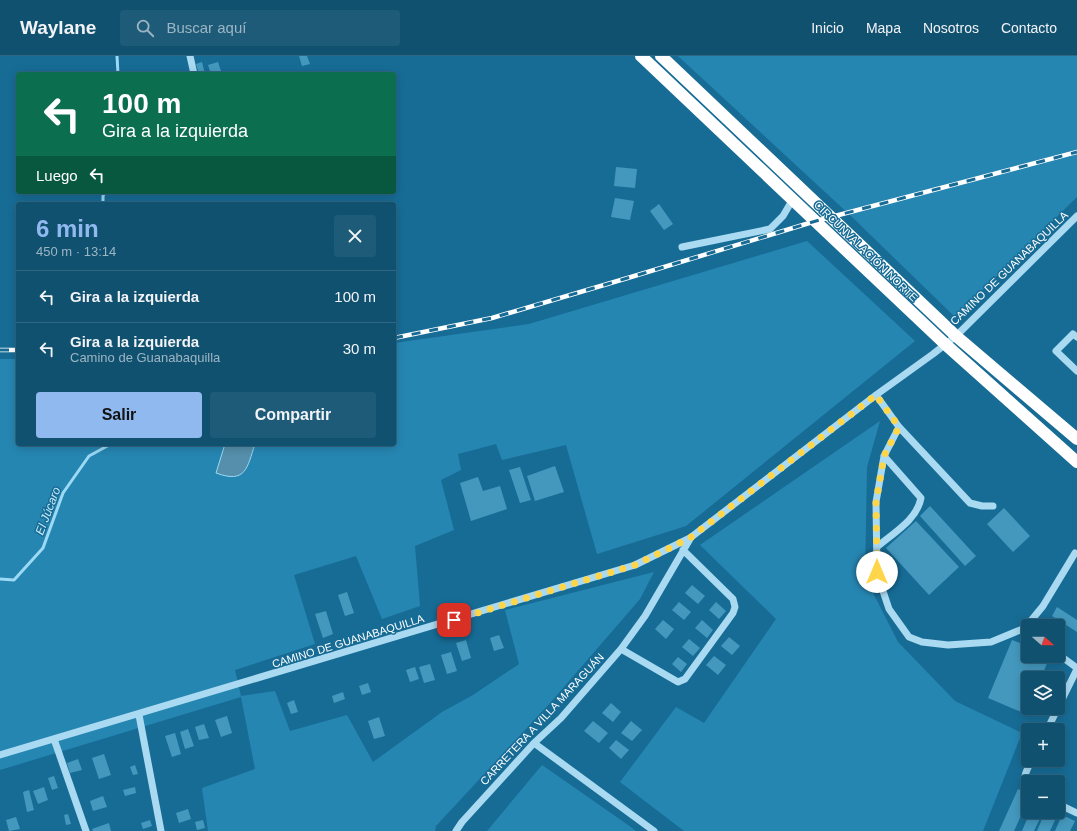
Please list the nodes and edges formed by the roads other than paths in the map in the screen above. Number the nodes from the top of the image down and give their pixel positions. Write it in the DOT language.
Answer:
graph roads {
  1 [pos="190,56"];
  2 [pos="641,56"];
  3 [pos="661,56"];
  4 [pos="194,72"];
  5 [pos="793,199"];
  6 [pos="1077,216"];
  7 [pos="682,247"];
  8 [pos="956,336"];
  9 [pos="1077,337"];
  10 [pos="945,344"];
  11 [pos="1077,371"];
  12 [pos="876,395"];
  13 [pos="899,427"];
  14 [pos="1077,439"];
  15 [pos="884,456"];
  16 [pos="1077,462"];
  17 [pos="993,506"];
  18 [pos="690,538"];
  19 [pos="877,547"];
  20 [pos="683,550"];
  21 [pos="1075,553"];
  22 [pos="1034,619"];
  23 [pos="1021,632"];
  24 [pos="621,649"];
  25 [pos="1065,659"];
  26 [pos="1077,668"];
  27 [pos="139,715"];
  28 [pos="1050,723"];
  29 [pos="54,739"];
  30 [pos="534,743"];
  31 [pos="0,755"];
  32 [pos="1065,807"];
  33 [pos="1077,813"];
  34 [pos="86,831"];
  35 [pos="161,831"];
  36 [pos="456,831"];
  37 [pos="654,831"];
  1 -- 4 [label="street"];
  2 -- 5 [label="highway, CIRCUNVALACIÓN NORTE"];
  3 -- 8 [label="highway, CIRCUNVALACIÓN NORTE"];
  5 -- 7 [label="street"];
  5 -- 10 [label="highway, CIRCUNVALACIÓN NORTE"];
  6 -- 8 [label="street, CAMINO DE GUANABAQUILLA"];
  8 -- 10 [label="street, CAMINO DE GUANABAQUILLA"];
  8 -- 14 [label="highway, CIRCUNVALACIÓN NORTE"];
  9 -- 11 [label="street"];
  10 -- 12 [label="street, CAMINO DE GUANABAQUILLA"];
  10 -- 16 [label="highway, CIRCUNVALACIÓN NORTE"];
  12 -- 13 [label="street"];
  12 -- 18 [label="street, CAMINO DE GUANABAQUILLA"];
  13 -- 15 [label="street"];
  13 -- 17 [label="street"];
  15 -- 19 [label="street"];
  15 -- 19 [label="street"];
  18 -- 20 [label="street, CARRETERA A VILLA MARAGUÁN"];
  18 -- 27 [label="street, CAMINO DE GUANABAQUILLA"];
  19 -- 23 [label="street"];
  20 -- 24 [label="street, CARRETERA A VILLA MARAGUÁN"];
  20 -- 24 [label="street"];
  21 -- 22 [label="street"];
  24 -- 30 [label="street, CARRETERA A VILLA MARAGUÁN"];
  25 -- 26 [label="street"];
  26 -- 28 [label="street"];
  27 -- 29 [label="street, CAMINO DE GUANABAQUILLA"];
  27 -- 35 [label="street"];
  29 -- 31 [label="street, CAMINO DE GUANABAQUILLA"];
  29 -- 34 [label="street"];
  30 -- 36 [label="street, CARRETERA A VILLA MARAGUÁN"];
  30 -- 37 [label="street"];
  32 -- 33 [label="street"];
}
